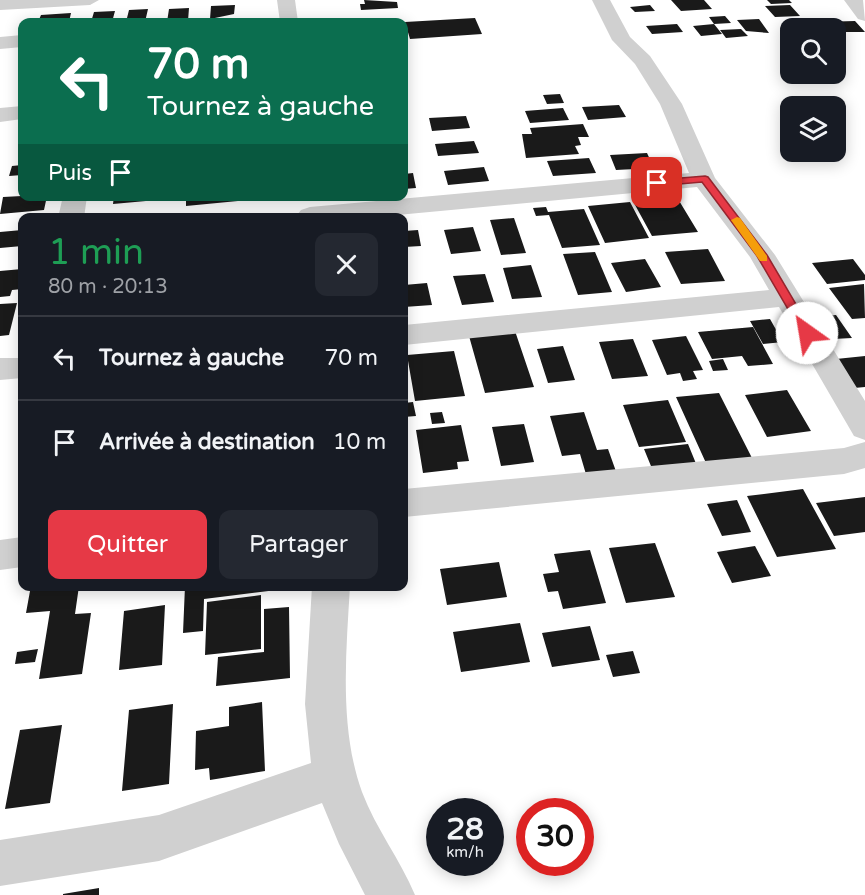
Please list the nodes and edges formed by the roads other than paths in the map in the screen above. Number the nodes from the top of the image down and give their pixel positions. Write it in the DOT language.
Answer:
graph roads {
  1 [pos="90,0"];
  2 [pos="286,0"];
  3 [pos="601,0"];
  4 [pos="853,0"];
  5 [pos="6,7"];
  6 [pos="865,15"];
  7 [pos="289,18"];
  8 [pos="18,41"];
  9 [pos="0,43"];
  10 [pos="18,113"];
  11 [pos="0,115"];
  12 [pos="705,179"];
  13 [pos="309,210"];
  14 [pos="785,297"];
  15 [pos="408,335"];
  16 [pos="18,368"];
  17 [pos="0,369"];
  18 [pos="865,428"];
  19 [pos="865,455"];
  20 [pos="408,503"];
  21 [pos="18,553"];
  22 [pos="0,555"];
  23 [pos="331,591"];
  24 [pos="336,776"];
  25 [pos="0,863"];
  26 [pos="391,895"];
  1 -- 5 [label="street"];
  2 -- 7 [label="street"];
  3 -- 12 [label="street"];
  4 -- 6 [label="street"];
  8 -- 9 [label="street"];
  10 -- 11 [label="street"];
  12 -- 13 [label="street"];
  12 -- 14 [label="street"];
  14 -- 15 [label="street"];
  14 -- 18 [label="street"];
  16 -- 17 [label="street"];
  19 -- 20 [label="street"];
  21 -- 22 [label="street"];
  23 -- 24 [label="street"];
  24 -- 25 [label="street"];
  24 -- 26 [label="street"];
}
